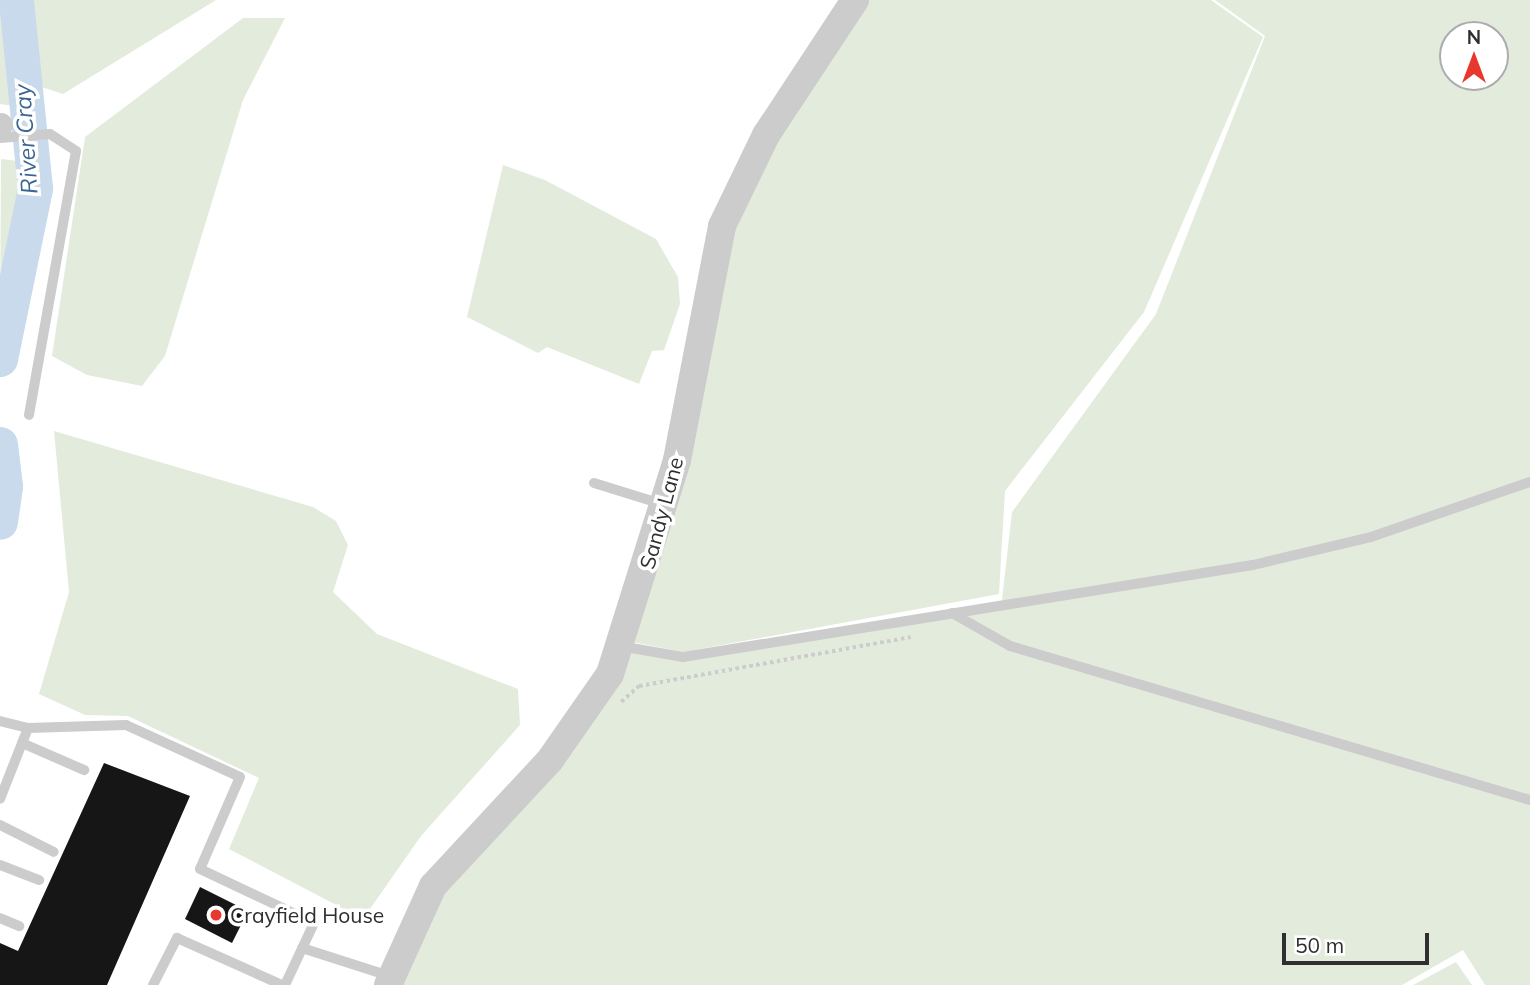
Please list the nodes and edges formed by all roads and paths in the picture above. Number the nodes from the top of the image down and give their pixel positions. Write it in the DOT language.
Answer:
graph roads {
  1 [pos="855,0"];
  2 [pos="3,132"];
  3 [pos="29,415"];
  4 [pos="1530,482"];
  5 [pos="594,483"];
  6 [pos="664,505"];
  7 [pos="952,613"];
  8 [pos="914,637"];
  9 [pos="620,646"];
  10 [pos="619,704"];
  11 [pos="0,721"];
  12 [pos="28,728"];
  13 [pos="22,743"];
  14 [pos="84,770"];
  15 [pos="0,799"];
  16 [pos="1530,800"];
  17 [pos="0,825"];
  18 [pos="54,852"];
  19 [pos="0,865"];
  20 [pos="39,880"];
  21 [pos="0,918"];
  22 [pos="19,926"];
  23 [pos="302,948"];
  24 [pos="389,981"];
  25 [pos="153,985"];
  26 [pos="284,985"];
  1 -- 6 [label="street, Sandy Lane"];
  2 -- 3 [label="lane"];
  4 -- 7 [label="lane"];
  5 -- 6 [label="lane"];
  6 -- 9 [label="street, Sandy Lane"];
  7 -- 9 [label="lane"];
  7 -- 16 [label="lane"];
  8 -- 10 [label="path"];
  9 -- 24 [label="street, Sandy Lane"];
  11 -- 12 [label="lane"];
  12 -- 13 [label="lane"];
  12 -- 23 [label="lane"];
  13 -- 14 [label="lane"];
  13 -- 15 [label="lane"];
  17 -- 18 [label="lane"];
  19 -- 20 [label="lane"];
  21 -- 22 [label="lane"];
  23 -- 24 [label="lane"];
  23 -- 26 [label="lane"];
  25 -- 26 [label="lane"];
}
